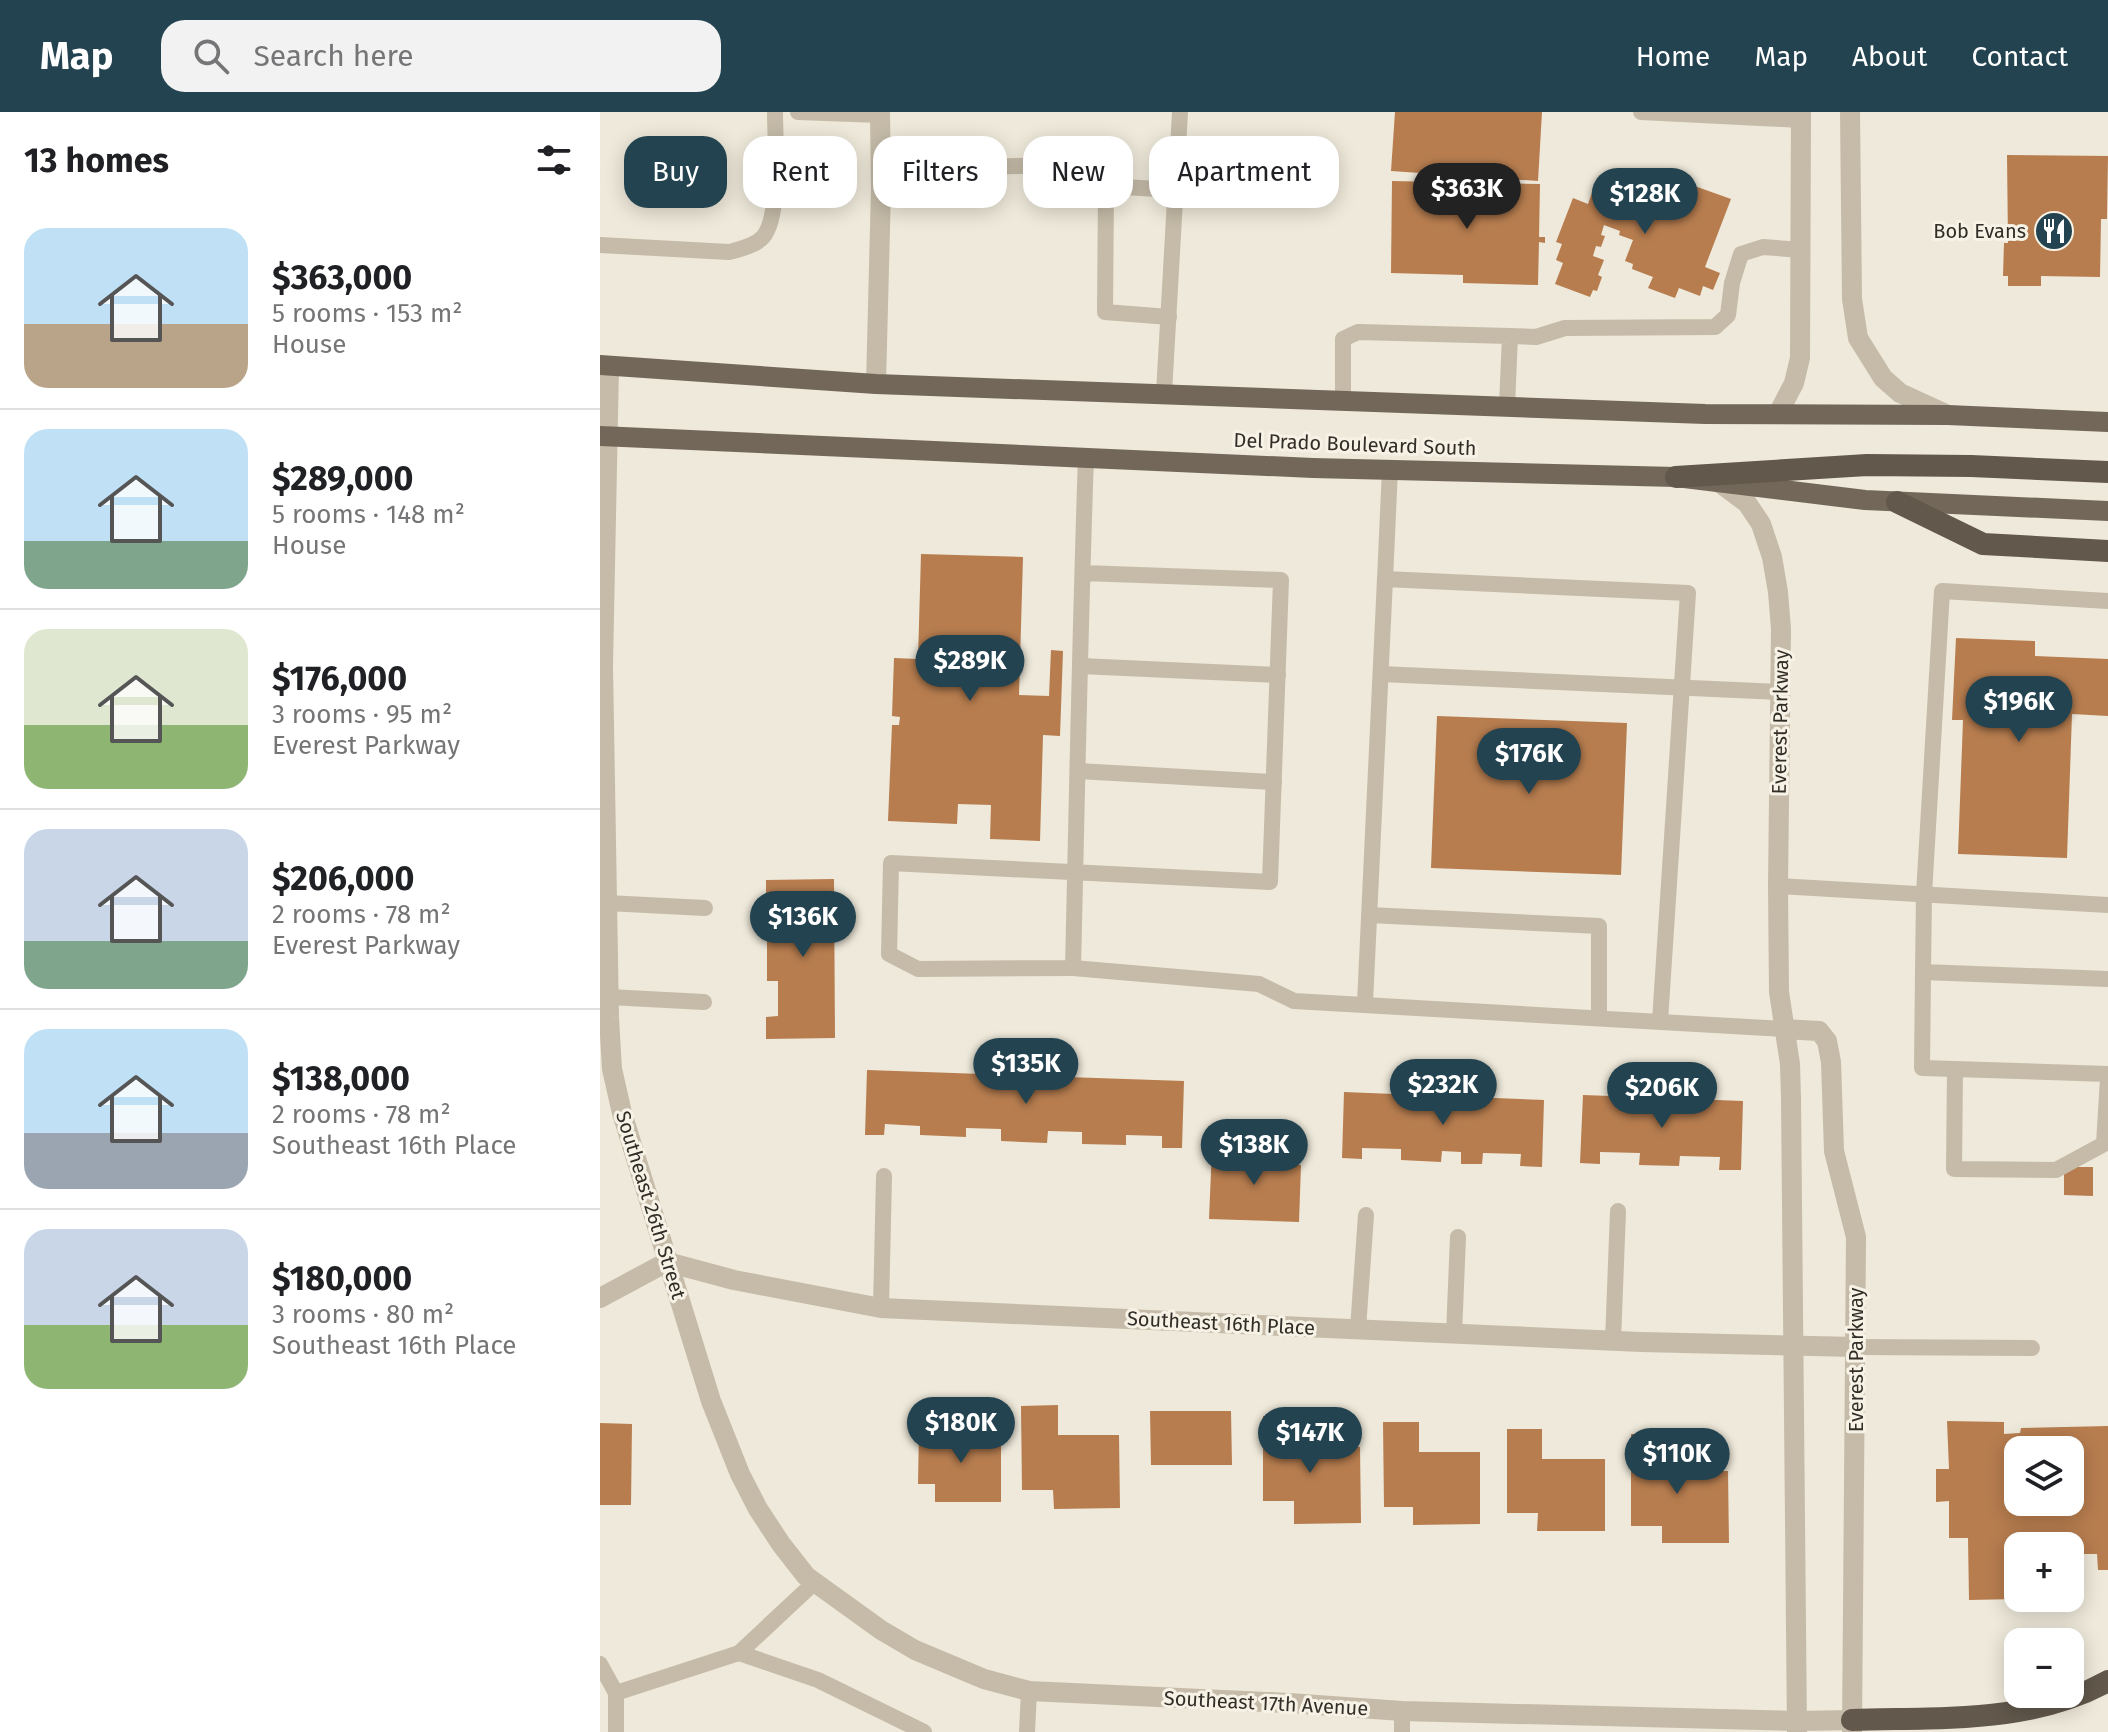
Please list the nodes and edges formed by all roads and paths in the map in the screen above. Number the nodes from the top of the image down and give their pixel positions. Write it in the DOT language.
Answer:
graph roads {
  1 [pos="775,112"];
  2 [pos="798,112"];
  3 [pos="1180,112"];
  4 [pos="1641,112"];
  5 [pos="1850,112"];
  6 [pos="880,114"];
  7 [pos="1801,116"];
  8 [pos="880,136"];
  9 [pos="1178,136"];
  10 [pos="881,208"];
  11 [pos="1106,208"];
  12 [pos="1174,208"];
  13 [pos="600,245"];
  14 [pos="1801,250"];
  15 [pos="1169,317"];
  16 [pos="1510,336"];
  17 [pos="604,366"];
  18 [pos="876,384"];
  19 [pos="1164,393"];
  20 [pos="1343,399"];
  21 [pos="1507,406"];
  22 [pos="1778,414"];
  23 [pos="1948,415"];
  24 [pos="2108,422"];
  25 [pos="604,436"];
  26 [pos="1086,457"];
  27 [pos="1390,469"];
  28 [pos="2108,472"];
  29 [pos="1676,477"];
  30 [pos="1720,483"];
  31 [pos="1897,502"];
  32 [pos="2108,511"];
  33 [pos="2108,551"];
  34 [pos="1083,573"];
  35 [pos="1385,579"];
  36 [pos="2108,601"];
  37 [pos="1081,666"];
  38 [pos="1381,674"];
  39 [pos="1278,675"];
  40 [pos="1682,687"];
  41 [pos="1780,692"];
  42 [pos="602,701"];
  43 [pos="1078,771"];
  44 [pos="1274,782"];
  45 [pos="1075,873"];
  46 [pos="1778,886"];
  47 [pos="1924,894"];
  48 [pos="607,903"];
  49 [pos="2108,905"];
  50 [pos="705,908"];
  51 [pos="1369,915"];
  52 [pos="1073,968"];
  53 [pos="1923,972"];
  54 [pos="604,974"];
  55 [pos="2108,979"];
  56 [pos="609,997"];
  57 [pos="704,1002"];
  58 [pos="1365,1003"];
  59 [pos="1599,1017"];
  60 [pos="1660,1021"];
  61 [pos="1783,1029"];
  62 [pos="1955,1069"];
  63 [pos="2108,1076"];
  64 [pos="884,1176"];
  65 [pos="1618,1211"];
  66 [pos="1366,1215"];
  67 [pos="1458,1237"];
  68 [pos="667,1262"];
  69 [pos="600,1298"];
  70 [pos="881,1308"];
  71 [pos="1358,1329"];
  72 [pos="1454,1334"];
  73 [pos="1613,1341"];
  74 [pos="1792,1345"];
  75 [pos="1856,1347"];
  76 [pos="2032,1348"];
  77 [pos="781,1544"];
  78 [pos="815,1582"];
  79 [pos="739,1653"];
  80 [pos="600,1664"];
  81 [pos="2108,1681"];
  82 [pos="1029,1691"];
  83 [pos="616,1693"];
  84 [pos="1402,1722"];
  85 [pos="1852,1726"];
  86 [pos="1802,1728"];
  87 [pos="616,1732"];
  88 [pos="924,1732"];
  89 [pos="1027,1732"];
  1 -- 13 [label="lane"];
  2 -- 6 [label="lane"];
  3 -- 9 [label="lane"];
  4 -- 7 [label="lane"];
  5 -- 23 [label="street"];
  6 -- 8 [label="street"];
  7 -- 14 [label="street"];
  10 -- 18 [label="street"];
  11 -- 15 [label="lane"];
  12 -- 15 [label="lane"];
  14 -- 16 [label="lane"];
  14 -- 22 [label="street"];
  15 -- 19 [label="lane"];
  16 -- 20 [label="lane"];
  16 -- 21 [label="lane"];
  17 -- 18 [label="main road"];
  17 -- 25 [label="street, Southeast 26th Street"];
  18 -- 19 [label="main road"];
  19 -- 20 [label="main road"];
  20 -- 21 [label="main road"];
  21 -- 22 [label="main road"];
  22 -- 23 [label="main road"];
  23 -- 24 [label="main road"];
  25 -- 26 [label="main road, Del Prado Boulevard South"];
  25 -- 42 [label="street, Southeast 26th Street"];
  26 -- 27 [label="main road, Del Prado Boulevard South"];
  26 -- 34 [label="lane"];
  27 -- 29 [label="main road, Del Prado Boulevard South"];
  27 -- 35 [label="lane"];
  28 -- 29 [label="highway"];
  29 -- 30 [label="main road, Del Prado Boulevard South"];
  30 -- 31 [label="main road, Del Prado Boulevard South"];
  30 -- 41 [label="street, Everest Parkway"];
  31 -- 32 [label="main road, Del Prado Boulevard South"];
  31 -- 33 [label="highway"];
  34 -- 37 [label="lane"];
  34 -- 39 [label="lane"];
  35 -- 38 [label="lane"];
  35 -- 40 [label="lane"];
  36 -- 47 [label="lane"];
  37 -- 39 [label="lane"];
  37 -- 43 [label="lane"];
  38 -- 40 [label="lane"];
  38 -- 51 [label="lane"];
  39 -- 44 [label="lane"];
  40 -- 41 [label="lane"];
  40 -- 60 [label="lane"];
  41 -- 46 [label="street, Everest Parkway"];
  42 -- 48 [label="street, Southeast 26th Street"];
  43 -- 44 [label="lane"];
  43 -- 45 [label="lane"];
  44 -- 45 [label="lane"];
  45 -- 52 [label="lane"];
  45 -- 52 [label="lane"];
  46 -- 47 [label="lane"];
  46 -- 61 [label="street, Everest Parkway"];
  47 -- 49 [label="lane"];
  47 -- 53 [label="lane"];
  48 -- 50 [label="lane"];
  48 -- 54 [label="street, Southeast 26th Street"];
  51 -- 58 [label="lane"];
  51 -- 59 [label="lane"];
  52 -- 58 [label="lane"];
  53 -- 55 [label="lane"];
  53 -- 62 [label="lane"];
  54 -- 56 [label="street, Southeast 26th Street"];
  56 -- 57 [label="lane"];
  56 -- 68 [label="street, Southeast 26th Street"];
  58 -- 59 [label="lane"];
  59 -- 60 [label="lane"];
  60 -- 61 [label="lane"];
  61 -- 74 [label="street, Everest Parkway"];
  61 -- 75 [label="street, Everest Parkway"];
  62 -- 63 [label="lane"];
  62 -- 63 [label="lane"];
  64 -- 70 [label="lane"];
  65 -- 73 [label="lane"];
  66 -- 71 [label="lane"];
  67 -- 72 [label="lane"];
  68 -- 69 [label="street"];
  68 -- 70 [label="street, Southeast 16th Place"];
  68 -- 77 [label="street, Southeast 26th Street"];
  70 -- 71 [label="street, Southeast 16th Place"];
  71 -- 72 [label="street, Southeast 16th Place"];
  72 -- 73 [label="street, Southeast 16th Place"];
  73 -- 74 [label="street, Southeast 16th Place"];
  74 -- 75 [label="street, Southeast 16th Place"];
  74 -- 86 [label="street, Everest Parkway"];
  75 -- 76 [label="lane"];
  75 -- 85 [label="street, Everest Parkway"];
  77 -- 78 [label="street, Southeast 17th Avenue"];
  78 -- 79 [label="lane"];
  78 -- 82 [label="street, Southeast 17th Avenue"];
  79 -- 83 [label="lane"];
  79 -- 88 [label="lane"];
  80 -- 83 [label="lane"];
  81 -- 85 [label="highway"];
  82 -- 84 [label="street, Southeast 17th Avenue"];
  82 -- 89 [label="lane"];
  83 -- 87 [label="lane"];
  84 -- 86 [label="street, Southeast 17th Avenue"];
  85 -- 86 [label="street, Southeast 17th Avenue"];
}
